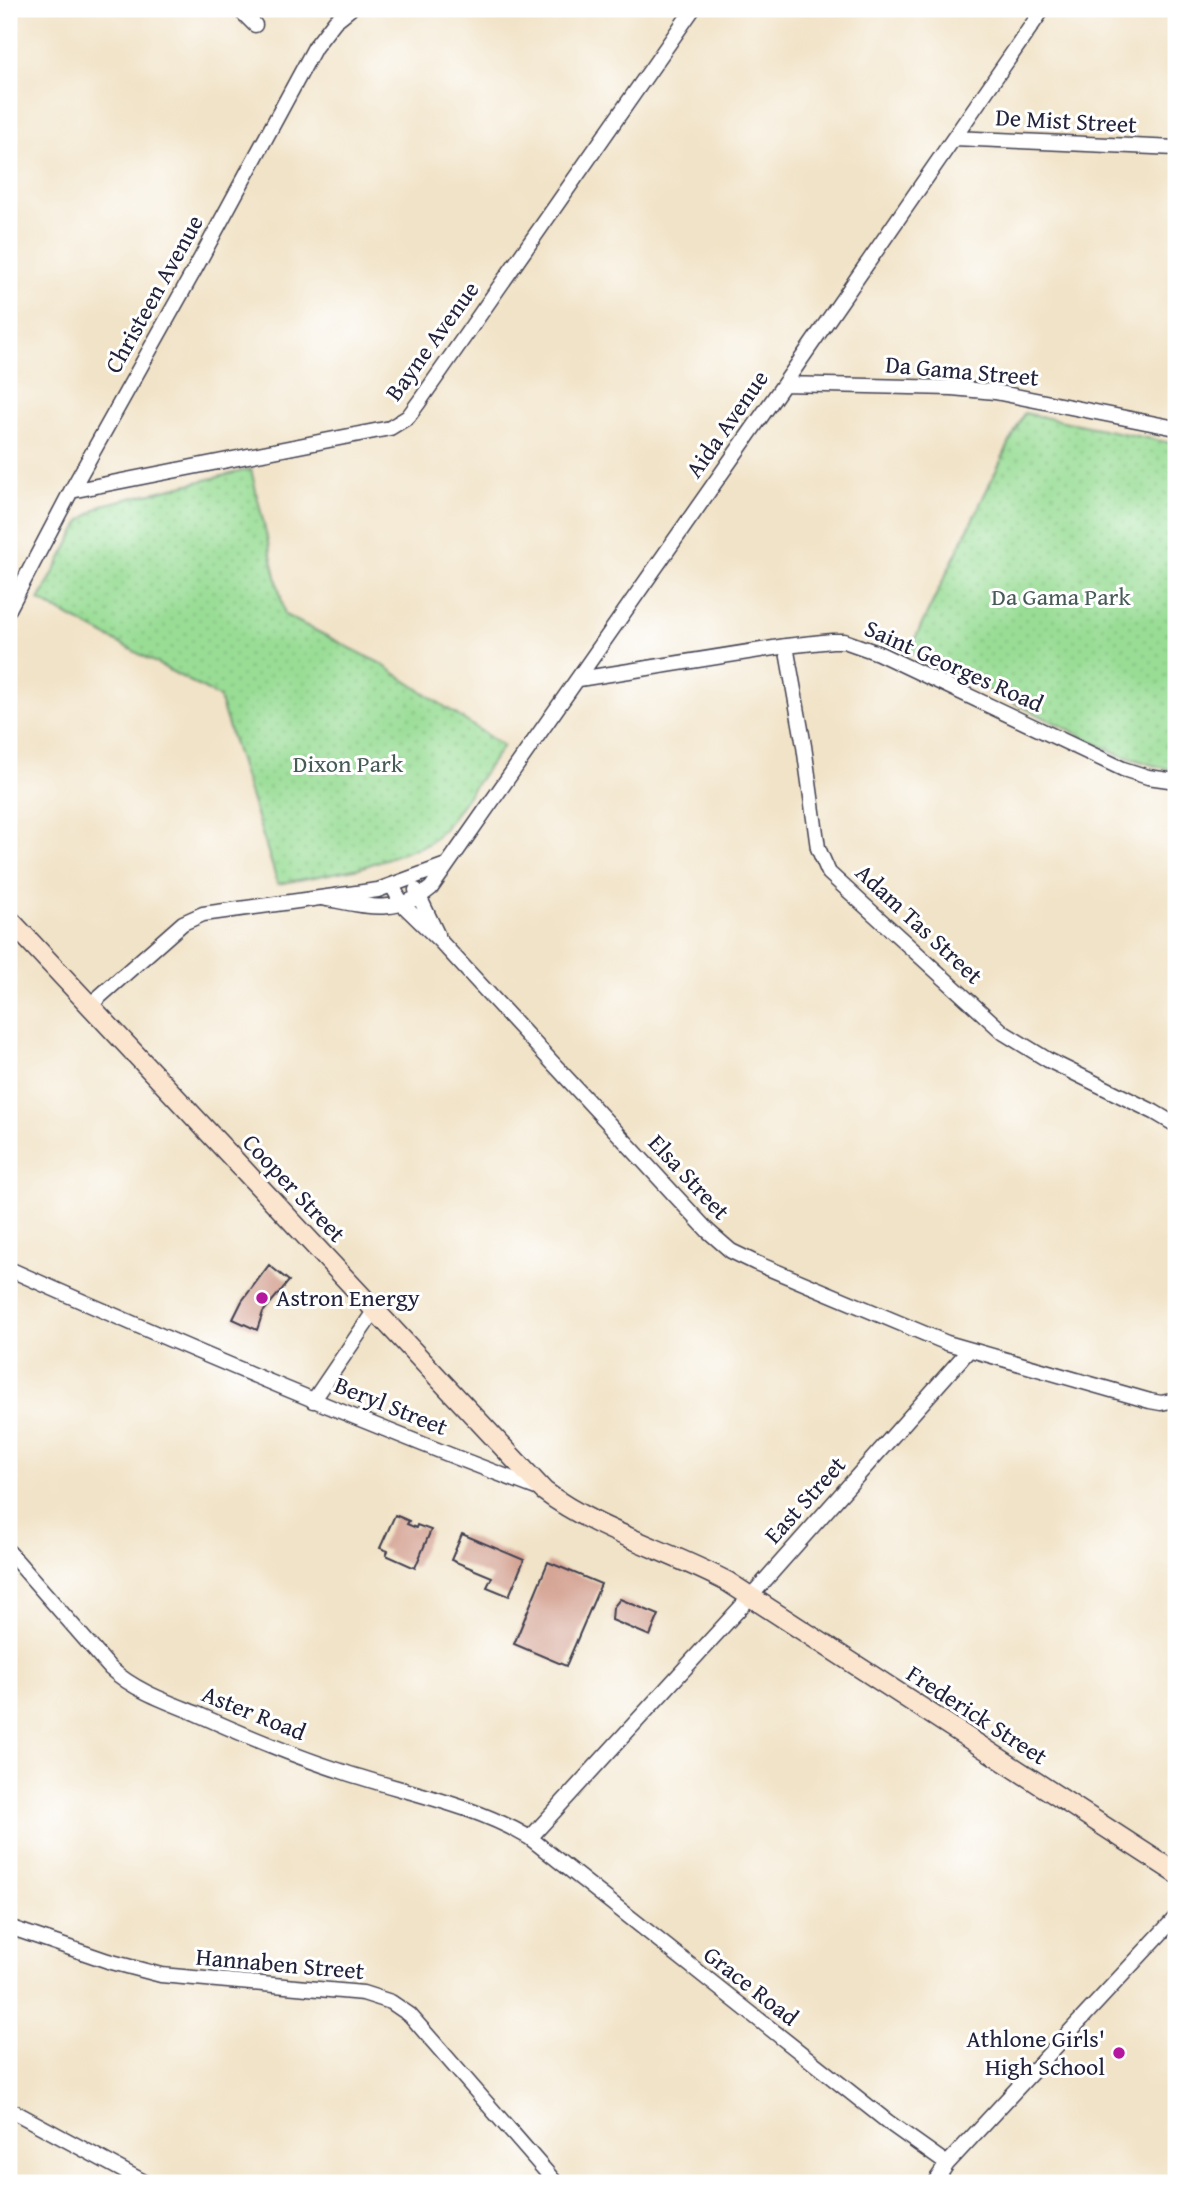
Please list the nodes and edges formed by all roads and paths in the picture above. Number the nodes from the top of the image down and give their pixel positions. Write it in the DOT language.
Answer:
graph roads {
  1 [pos="239,9"];
  2 [pos="350,9"];
  3 [pos="693,9"];
  4 [pos="1044,9"];
  5 [pos="255,24"];
  6 [pos="954,138"];
  7 [pos="1176,148"];
  8 [pos="784,384"];
  9 [pos="1176,428"];
  10 [pos="71,491"];
  11 [pos="9,609"];
  12 [pos="786,646"];
  13 [pos="579,679"];
  14 [pos="1176,781"];
  15 [pos="446,865"];
  16 [pos="409,878"];
  17 [pos="392,886"];
  18 [pos="421,897"];
  19 [pos="322,898"];
  20 [pos="403,905"];
  21 [pos="9,919"];
  22 [pos="441,942"];
  23 [pos="90,1005"];
  24 [pos="1176,1125"];
  25 [pos="9,1269"];
  26 [pos="376,1310"];
  27 [pos="969,1350"];
  28 [pos="1176,1400"];
  29 [pos="313,1401"];
  30 [pos="544,1491"];
  31 [pos="9,1552"];
  32 [pos="751,1596"];
  33 [pos="530,1838"];
  34 [pos="1176,1873"];
  35 [pos="1176,1917"];
  36 [pos="9,1927"];
  37 [pos="9,2109"];
  38 [pos="947,2164"];
  39 [pos="146,2183"];
  40 [pos="556,2183"];
  41 [pos="934,2183"];
  1 -- 5 [label="street"];
  2 -- 10 [label="street, Christeen Avenue"];
  3 -- 10 [label="street, Bayne Avenue"];
  4 -- 6 [label="street, Aida Avenue"];
  6 -- 7 [label="street, De Mist Street"];
  6 -- 8 [label="street, Aida Avenue"];
  8 -- 9 [label="street, Da Gama Street"];
  8 -- 13 [label="street, Aida Avenue"];
  10 -- 11 [label="street, Christeen Avenue"];
  12 -- 13 [label="street, Saint Georges Road"];
  12 -- 14 [label="street, Saint Georges Road"];
  12 -- 24 [label="street, Adam Tas Street"];
  13 -- 15 [label="street, Aida Avenue"];
  15 -- 16 [label="street, Aida Avenue"];
  15 -- 18 [label="street, Aida Avenue"];
  16 -- 17 [label="street, Aida Avenue"];
  16 -- 18 [label="street, Elsa Street"];
  17 -- 19 [label="street, Aida Avenue"];
  17 -- 20 [label="street, Elsa Street"];
  18 -- 20 [label="street, Aida Avenue"];
  18 -- 22 [label="street, Elsa Street"];
  19 -- 20 [label="street, Aida Avenue"];
  19 -- 23 [label="street, Aida Avenue"];
  20 -- 22 [label="street, Elsa Street"];
  21 -- 23 [label="main road, Cooper Street"];
  22 -- 27 [label="street, Elsa Street"];
  23 -- 26 [label="main road, Cooper Street"];
  25 -- 29 [label="street, Beryl Street"];
  26 -- 29 [label="street"];
  26 -- 30 [label="main road, Cooper Street"];
  27 -- 28 [label="street"];
  27 -- 32 [label="street, East Street"];
  29 -- 30 [label="street, Beryl Street"];
  30 -- 32 [label="main road, Beryl Street"];
  31 -- 33 [label="street, Aster Road"];
  32 -- 33 [label="street, East Street"];
  32 -- 34 [label="main road, Frederick Street"];
  33 -- 38 [label="street, Grace Road"];
  35 -- 38 [label="street"];
  36 -- 40 [label="street, Hannaben Street"];
  37 -- 39 [label="street"];
  38 -- 41 [label="street"];
}
